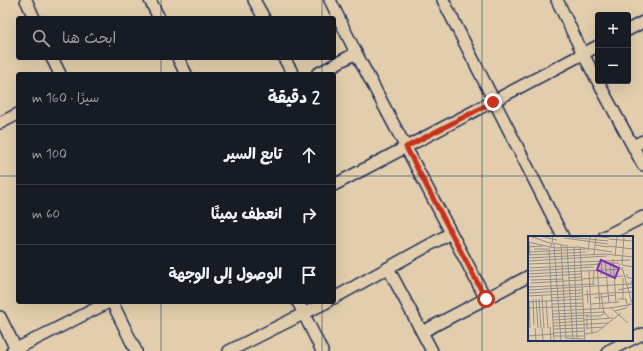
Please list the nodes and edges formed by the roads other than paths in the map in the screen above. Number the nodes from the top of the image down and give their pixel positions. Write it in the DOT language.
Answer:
graph roads {
  1 [pos="26,0"];
  2 [pos="150,0"];
  3 [pos="254,0"];
  4 [pos="330,0"];
  5 [pos="443,0"];
  6 [pos="557,0"];
  7 [pos="33,16"];
  8 [pos="158,16"];
  9 [pos="263,16"];
  10 [pos="643,22"];
  11 [pos="631,28"];
  12 [pos="595,48"];
  13 [pos="356,53"];
  14 [pos="583,54"];
  15 [pos="53,60"];
  16 [pos="179,60"];
  17 [pos="285,60"];
  18 [pos="59,72"];
  19 [pos="185,72"];
  20 [pos="292,72"];
  21 [pos="321,72"];
  22 [pos="493,102"];
  23 [pos="16,115"];
  24 [pos="0,123"];
  25 [pos="638,143"];
  26 [pos="406,147"];
  27 [pos="643,164"];
  28 [pos="336,184"];
  29 [pos="643,217"];
  30 [pos="451,233"];
  31 [pos="561,236"];
  32 [pos="606,236"];
  33 [pos="388,268"];
  34 [pos="528,277"];
  35 [pos="336,297"];
  36 [pos="486,299"];
  37 [pos="106,304"];
  38 [pos="111,304"];
  39 [pos="299,304"];
  40 [pos="323,304"];
  41 [pos="304,315"];
  42 [pos="0,317"];
  43 [pos="422,332"];
  44 [pos="643,334"];
  45 [pos="633,339"];
  46 [pos="629,341"];
  47 [pos="618,346"];
  48 [pos="15,350"];
  49 [pos="136,351"];
  50 [pos="228,351"];
  51 [pos="322,351"];
  52 [pos="432,351"];
  53 [pos="608,351"];
  1 -- 7 [label="street"];
  2 -- 8 [label="street"];
  3 -- 9 [label="street"];
  4 -- 13 [label="street"];
  5 -- 22 [label="street"];
  6 -- 14 [label="street"];
  10 -- 11 [label="street"];
  12 -- 14 [label="street"];
  13 -- 21 [label="street"];
  13 -- 26 [label="street"];
  14 -- 22 [label="street"];
  14 -- 25 [label="street"];
  15 -- 18 [label="street"];
  16 -- 19 [label="street"];
  17 -- 20 [label="street"];
  22 -- 26 [label="street"];
  22 -- 31 [label="street"];
  23 -- 24 [label="street"];
  25 -- 27 [label="street"];
  26 -- 28 [label="street"];
  26 -- 30 [label="street"];
  29 -- 32 [label="street"];
  30 -- 33 [label="street"];
  30 -- 36 [label="street"];
  33 -- 35 [label="street"];
  33 -- 43 [label="street"];
  34 -- 36 [label="street"];
  36 -- 43 [label="street"];
  37 -- 48 [label="street"];
  38 -- 49 [label="street"];
  39 -- 41 [label="street"];
  40 -- 41 [label="street"];
  41 -- 50 [label="street"];
  41 -- 51 [label="street"];
  42 -- 48 [label="street"];
  43 -- 52 [label="street"];
  44 -- 45 [label="street"];
  46 -- 47 [label="street"];
  47 -- 53 [label="street"];
}
